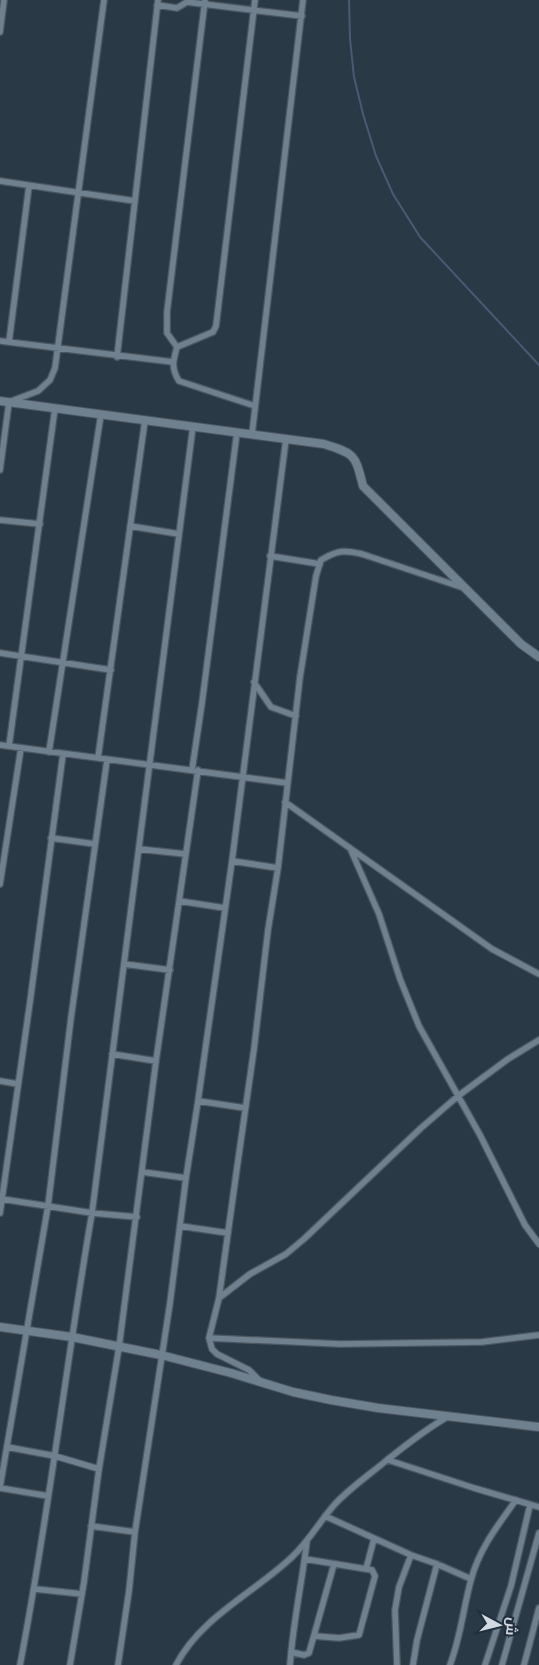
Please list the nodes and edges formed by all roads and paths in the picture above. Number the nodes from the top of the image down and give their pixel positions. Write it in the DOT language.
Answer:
graph roads {
  1 [pos="4,0"];
  2 [pos="104,0"];
  3 [pos="255,0"];
  4 [pos="304,0"];
  5 [pos="205,2"];
  6 [pos="158,3"];
  7 [pos="254,10"];
  8 [pos="302,16"];
  9 [pos="0,32"];
  10 [pos="0,182"];
  11 [pos="29,186"];
  12 [pos="78,193"];
  13 [pos="135,201"];
  14 [pos="0,341"];
  15 [pos="9,342"];
  16 [pos="177,347"];
  17 [pos="57,348"];
  18 [pos="117,356"];
  19 [pos="173,362"];
  20 [pos="0,401"];
  21 [pos="9,402"];
  22 [pos="255,406"];
  23 [pos="55,408"];
  24 [pos="101,414"];
  25 [pos="145,420"];
  26 [pos="193,426"];
  27 [pos="237,432"];
  28 [pos="252,434"];
  29 [pos="286,439"];
  30 [pos="0,470"];
  31 [pos="0,520"];
  32 [pos="40,524"];
  33 [pos="130,526"];
  34 [pos="179,534"];
  35 [pos="270,556"];
  36 [pos="320,564"];
  37 [pos="466,588"];
  38 [pos="0,653"];
  39 [pos="22,656"];
  40 [pos="539,657"];
  41 [pos="62,662"];
  42 [pos="111,670"];
  43 [pos="254,682"];
  44 [pos="296,716"];
  45 [pos="0,745"];
  46 [pos="10,746"];
  47 [pos="21,748"];
  48 [pos="49,752"];
  49 [pos="63,754"];
  50 [pos="98,758"];
  51 [pos="107,760"];
  52 [pos="150,764"];
  53 [pos="195,770"];
  54 [pos="242,776"];
  55 [pos="287,783"];
  56 [pos="285,802"];
  57 [pos="51,838"];
  58 [pos="95,844"];
  59 [pos="350,848"];
  60 [pos="139,849"];
  61 [pos="185,854"];
  62 [pos="232,861"];
  63 [pos="278,868"];
  64 [pos="0,884"];
  65 [pos="179,901"];
  66 [pos="225,908"];
  67 [pos="124,964"];
  68 [pos="170,970"];
  69 [pos="539,974"];
  70 [pos="539,1040"];
  71 [pos="112,1054"];
  72 [pos="156,1061"];
  73 [pos="0,1081"];
  74 [pos="18,1084"];
  75 [pos="458,1096"];
  76 [pos="198,1101"];
  77 [pos="246,1108"];
  78 [pos="142,1172"];
  79 [pos="186,1178"];
  80 [pos="2,1199"];
  81 [pos="48,1206"];
  82 [pos="0,1213"];
  83 [pos="92,1213"];
  84 [pos="137,1217"];
  85 [pos="180,1226"];
  86 [pos="228,1233"];
  87 [pos="539,1244"];
  88 [pos="219,1298"];
  89 [pos="0,1327"];
  90 [pos="26,1331"];
  91 [pos="539,1335"];
  92 [pos="72,1337"];
  93 [pos="209,1338"];
  94 [pos="119,1347"];
  95 [pos="161,1355"];
  96 [pos="260,1381"];
  97 [pos="449,1416"];
  98 [pos="539,1427"];
  99 [pos="7,1447"];
  100 [pos="54,1456"];
  101 [pos="388,1460"];
  102 [pos="99,1469"];
  103 [pos="0,1488"];
  104 [pos="48,1496"];
  105 [pos="516,1500"];
  106 [pos="530,1505"];
  107 [pos="539,1507"];
  108 [pos="325,1516"];
  109 [pos="91,1526"];
  110 [pos="135,1532"];
  111 [pos="539,1532"];
  112 [pos="374,1539"];
  113 [pos="307,1541"];
  114 [pos="411,1555"];
  115 [pos="305,1559"];
  116 [pos="334,1564"];
  117 [pos="437,1564"];
  118 [pos="366,1569"];
  119 [pos="471,1579"];
  120 [pos="35,1589"];
  121 [pos="82,1594"];
  122 [pos="539,1608"];
  123 [pos="314,1636"];
  124 [pos="291,1652"];
  125 [pos="20,1665"];
  126 [pos="70,1665"];
  127 [pos="118,1665"];
  128 [pos="176,1665"];
  129 [pos="290,1665"];
  130 [pos="397,1665"];
  131 [pos="413,1665"];
  132 [pos="450,1665"];
  133 [pos="485,1665"];
  134 [pos="502,1665"];
  135 [pos="524,1665"];
  1 -- 9 [label="street"];
  2 -- 12 [label="street"];
  3 -- 7 [label="street"];
  4 -- 8 [label="street"];
  5 -- 6 [label="street"];
  5 -- 7 [label="street"];
  5 -- 16 [label="street"];
  6 -- 13 [label="street"];
  7 -- 8 [label="street"];
  7 -- 16 [label="street"];
  8 -- 22 [label="street"];
  10 -- 11 [label="street"];
  11 -- 12 [label="street"];
  11 -- 15 [label="street"];
  12 -- 13 [label="street"];
  12 -- 17 [label="street"];
  13 -- 18 [label="street"];
  14 -- 15 [label="street"];
  15 -- 17 [label="street"];
  16 -- 19 [label="street"];
  17 -- 18 [label="street"];
  17 -- 21 [label="street"];
  18 -- 19 [label="street"];
  19 -- 22 [label="street"];
  20 -- 21 [label="street"];
  21 -- 23 [label="street"];
  21 -- 30 [label="street"];
  22 -- 28 [label="street"];
  23 -- 24 [label="street"];
  23 -- 32 [label="street"];
  24 -- 25 [label="street"];
  24 -- 41 [label="street"];
  25 -- 26 [label="street"];
  25 -- 33 [label="street"];
  26 -- 27 [label="street"];
  26 -- 34 [label="street"];
  27 -- 28 [label="street"];
  27 -- 53 [label="street"];
  28 -- 29 [label="street"];
  29 -- 35 [label="street"];
  29 -- 37 [label="street"];
  31 -- 32 [label="street"];
  32 -- 39 [label="street"];
  33 -- 34 [label="street"];
  33 -- 42 [label="street"];
  34 -- 52 [label="street"];
  35 -- 36 [label="street"];
  35 -- 43 [label="street"];
  36 -- 37 [label="street"];
  36 -- 44 [label="street"];
  37 -- 40 [label="street"];
  38 -- 39 [label="street"];
  39 -- 41 [label="street"];
  39 -- 46 [label="street"];
  41 -- 42 [label="street"];
  41 -- 48 [label="street"];
  42 -- 50 [label="street"];
  43 -- 44 [label="street"];
  43 -- 54 [label="street"];
  44 -- 55 [label="street"];
  45 -- 46 [label="street"];
  46 -- 47 [label="street"];
  47 -- 48 [label="street"];
  47 -- 64 [label="street"];
  48 -- 49 [label="street"];
  49 -- 50 [label="street"];
  49 -- 57 [label="street"];
  50 -- 51 [label="street"];
  51 -- 52 [label="street"];
  51 -- 58 [label="street"];
  52 -- 53 [label="street"];
  52 -- 60 [label="street"];
  53 -- 54 [label="street"];
  53 -- 61 [label="street"];
  54 -- 55 [label="street"];
  54 -- 62 [label="street"];
  55 -- 56 [label="street"];
  56 -- 59 [label="street"];
  56 -- 63 [label="street"];
  57 -- 58 [label="street"];
  57 -- 74 [label="street"];
  58 -- 81 [label="street"];
  59 -- 69 [label="street"];
  59 -- 75 [label="street"];
  60 -- 61 [label="street"];
  60 -- 67 [label="street"];
  61 -- 65 [label="street"];
  62 -- 63 [label="street"];
  62 -- 66 [label="street"];
  63 -- 77 [label="street"];
  65 -- 66 [label="street"];
  65 -- 68 [label="street"];
  66 -- 76 [label="street"];
  67 -- 68 [label="street"];
  67 -- 71 [label="street"];
  68 -- 72 [label="street"];
  70 -- 75 [label="street"];
  71 -- 72 [label="street"];
  71 -- 83 [label="street"];
  72 -- 78 [label="street"];
  73 -- 74 [label="street"];
  74 -- 80 [label="street"];
  75 -- 87 [label="street"];
  75 -- 88 [label="street"];
  76 -- 77 [label="street"];
  76 -- 79 [label="street"];
  77 -- 86 [label="street"];
  78 -- 79 [label="street"];
  78 -- 84 [label="street"];
  79 -- 85 [label="street"];
  80 -- 81 [label="street"];
  80 -- 82 [label="street"];
  81 -- 83 [label="street"];
  81 -- 90 [label="street"];
  83 -- 84 [label="street"];
  83 -- 92 [label="street"];
  84 -- 94 [label="street"];
  85 -- 86 [label="street"];
  85 -- 95 [label="street"];
  86 -- 88 [label="street"];
  88 -- 93 [label="street"];
  89 -- 90 [label="street"];
  90 -- 92 [label="street"];
  90 -- 99 [label="street"];
  91 -- 93 [label="street"];
  92 -- 94 [label="street"];
  92 -- 100 [label="street"];
  93 -- 96 [label="street"];
  94 -- 95 [label="street"];
  94 -- 102 [label="street"];
  95 -- 96 [label="street"];
  95 -- 110 [label="street"];
  96 -- 97 [label="street"];
  97 -- 98 [label="street"];
  97 -- 101 [label="street"];
  99 -- 100 [label="street"];
  99 -- 103 [label="street"];
  100 -- 102 [label="street"];
  100 -- 104 [label="street"];
  101 -- 105 [label="street"];
  101 -- 108 [label="street"];
  102 -- 109 [label="street"];
  103 -- 104 [label="street"];
  104 -- 120 [label="street"];
  105 -- 106 [label="street"];
  105 -- 119 [label="street"];
  106 -- 107 [label="street"];
  106 -- 133 [label="street"];
  108 -- 112 [label="street"];
  108 -- 113 [label="street"];
  109 -- 110 [label="street"];
  109 -- 121 [label="street"];
  110 -- 127 [label="street"];
  111 -- 134 [label="street"];
  112 -- 114 [label="street"];
  112 -- 118 [label="street"];
  113 -- 115 [label="street"];
  113 -- 128 [label="street"];
  114 -- 117 [label="street"];
  114 -- 130 [label="street"];
  115 -- 116 [label="street"];
  115 -- 124 [label="street"];
  116 -- 118 [label="street"];
  116 -- 123 [label="street"];
  117 -- 119 [label="street"];
  117 -- 131 [label="street"];
  118 -- 123 [label="street"];
  119 -- 132 [label="street"];
  120 -- 121 [label="street"];
  120 -- 125 [label="street"];
  121 -- 126 [label="street"];
  122 -- 135 [label="street"];
  123 -- 124 [label="street"];
  124 -- 129 [label="street"];
}
